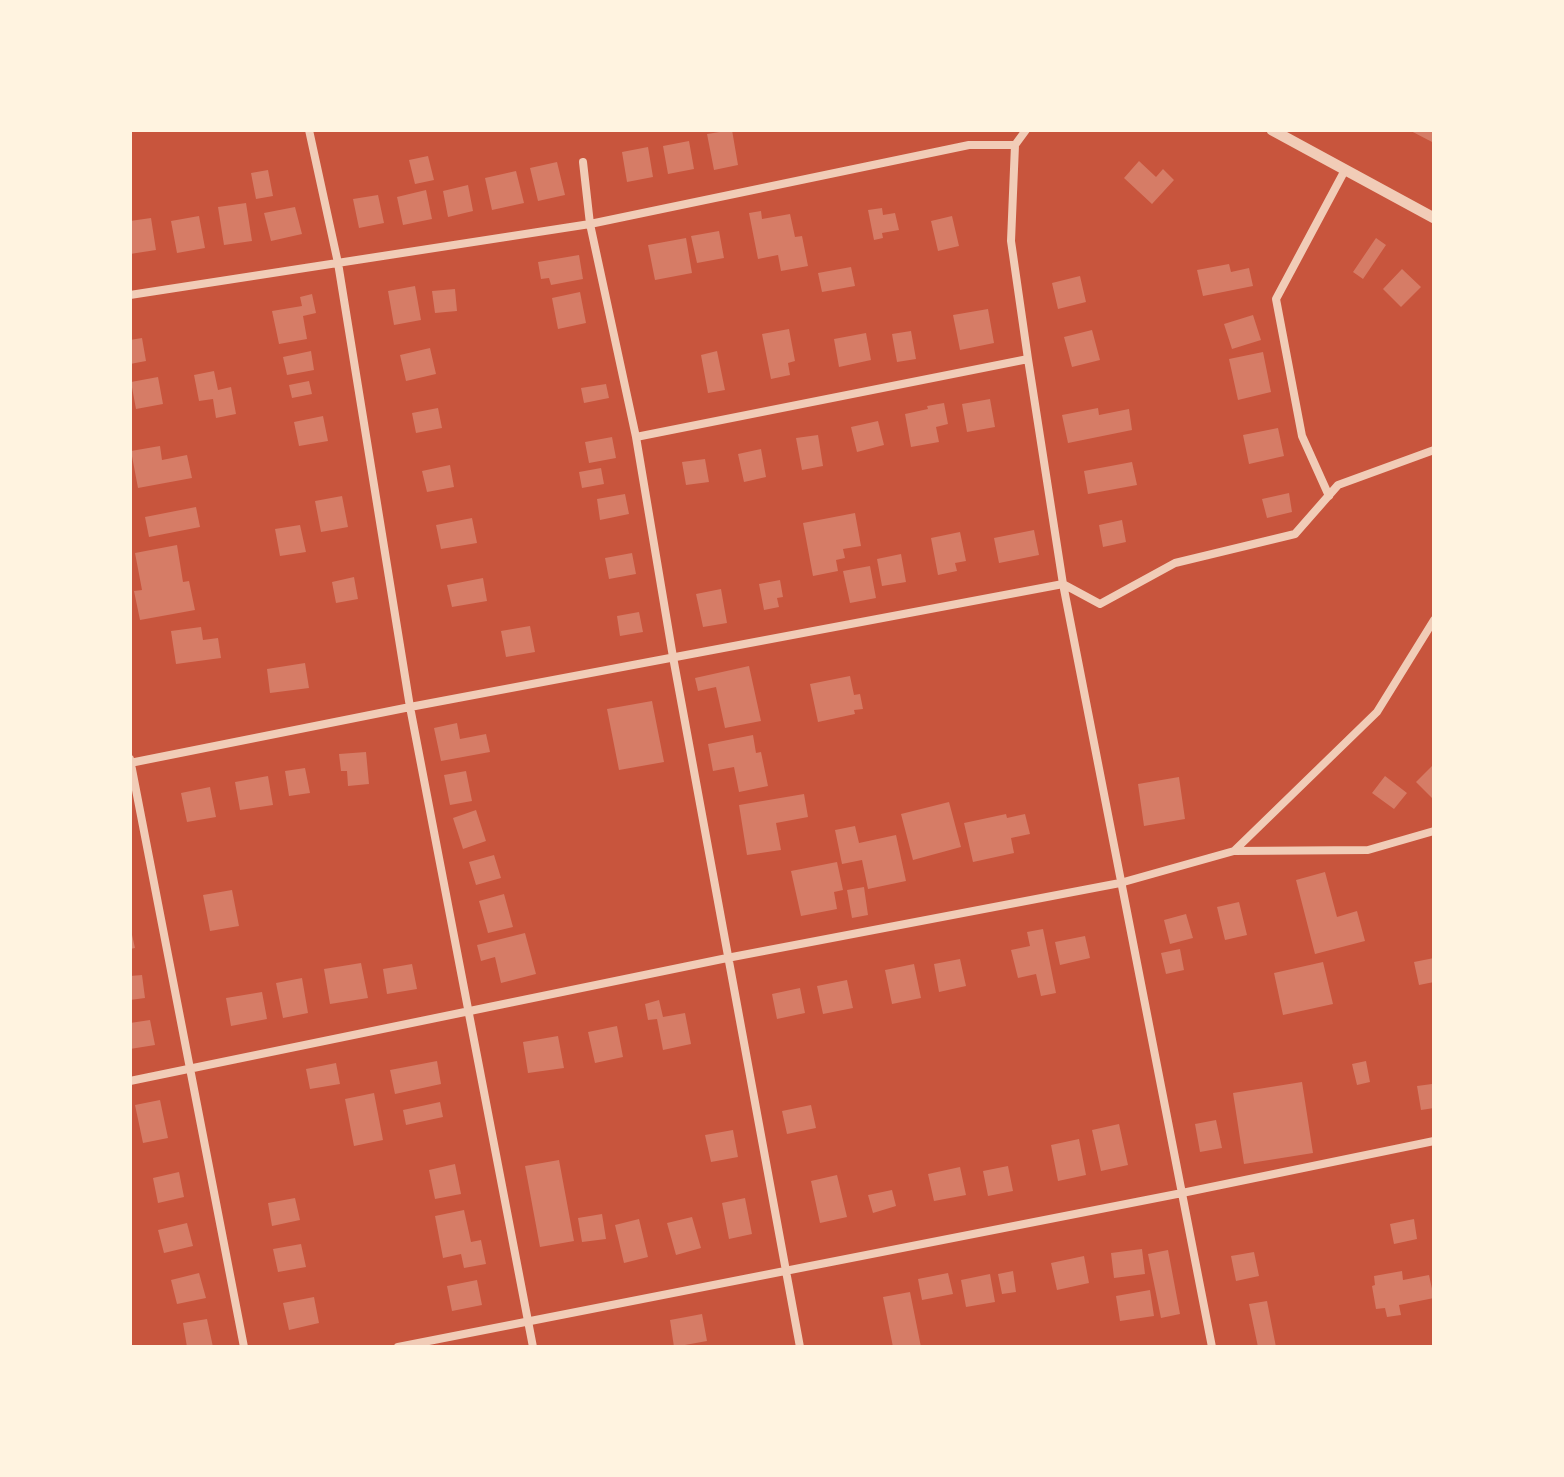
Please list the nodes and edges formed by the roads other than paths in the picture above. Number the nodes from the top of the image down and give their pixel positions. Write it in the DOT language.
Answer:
graph roads {
  1 [pos="309,130"];
  2 [pos="1026,130"];
  3 [pos="1272,130"];
  4 [pos="1015,145"];
  5 [pos="583,162"];
  6 [pos="1345,170"];
  7 [pos="1434,218"];
  8 [pos="590,224"];
  9 [pos="338,263"];
  10 [pos="130,295"];
  11 [pos="1028,359"];
  12 [pos="636,437"];
  13 [pos="1434,450"];
  14 [pos="1329,496"];
  15 [pos="1063,584"];
  16 [pos="1434,620"];
  17 [pos="673,657"];
  18 [pos="410,707"];
  19 [pos="130,762"];
  20 [pos="1434,831"];
  21 [pos="1234,851"];
  22 [pos="1120,883"];
  23 [pos="727,958"];
  24 [pos="469,1011"];
  25 [pos="190,1069"];
  26 [pos="130,1081"];
  27 [pos="1434,1141"];
  28 [pos="1182,1193"];
  29 [pos="788,1270"];
  30 [pos="528,1323"];
  31 [pos="244,1347"];
  32 [pos="398,1347"];
  33 [pos="533,1347"];
  34 [pos="800,1347"];
  35 [pos="1212,1347"];
  1 -- 9 [label="street"];
  2 -- 4 [label="street"];
  3 -- 6 [label="street"];
  4 -- 8 [label="street"];
  4 -- 11 [label="street"];
  5 -- 8 [label="street"];
  6 -- 7 [label="street"];
  6 -- 14 [label="street"];
  8 -- 9 [label="street"];
  8 -- 12 [label="street"];
  9 -- 10 [label="street"];
  9 -- 18 [label="street"];
  11 -- 12 [label="street"];
  11 -- 15 [label="street"];
  12 -- 17 [label="street"];
  13 -- 14 [label="street"];
  14 -- 15 [label="street"];
  15 -- 17 [label="street"];
  15 -- 22 [label="street"];
  16 -- 21 [label="street"];
  17 -- 18 [label="street"];
  17 -- 23 [label="street"];
  18 -- 19 [label="street"];
  18 -- 24 [label="street"];
  19 -- 25 [label="street"];
  20 -- 21 [label="street"];
  21 -- 22 [label="street"];
  22 -- 23 [label="street"];
  22 -- 28 [label="street"];
  23 -- 24 [label="street"];
  23 -- 29 [label="street"];
  24 -- 25 [label="street"];
  24 -- 30 [label="street"];
  25 -- 26 [label="street"];
  25 -- 31 [label="street"];
  27 -- 28 [label="street"];
  28 -- 29 [label="street"];
  28 -- 35 [label="street"];
  29 -- 30 [label="street"];
  29 -- 34 [label="street"];
  30 -- 32 [label="street"];
  30 -- 33 [label="street"];
}
